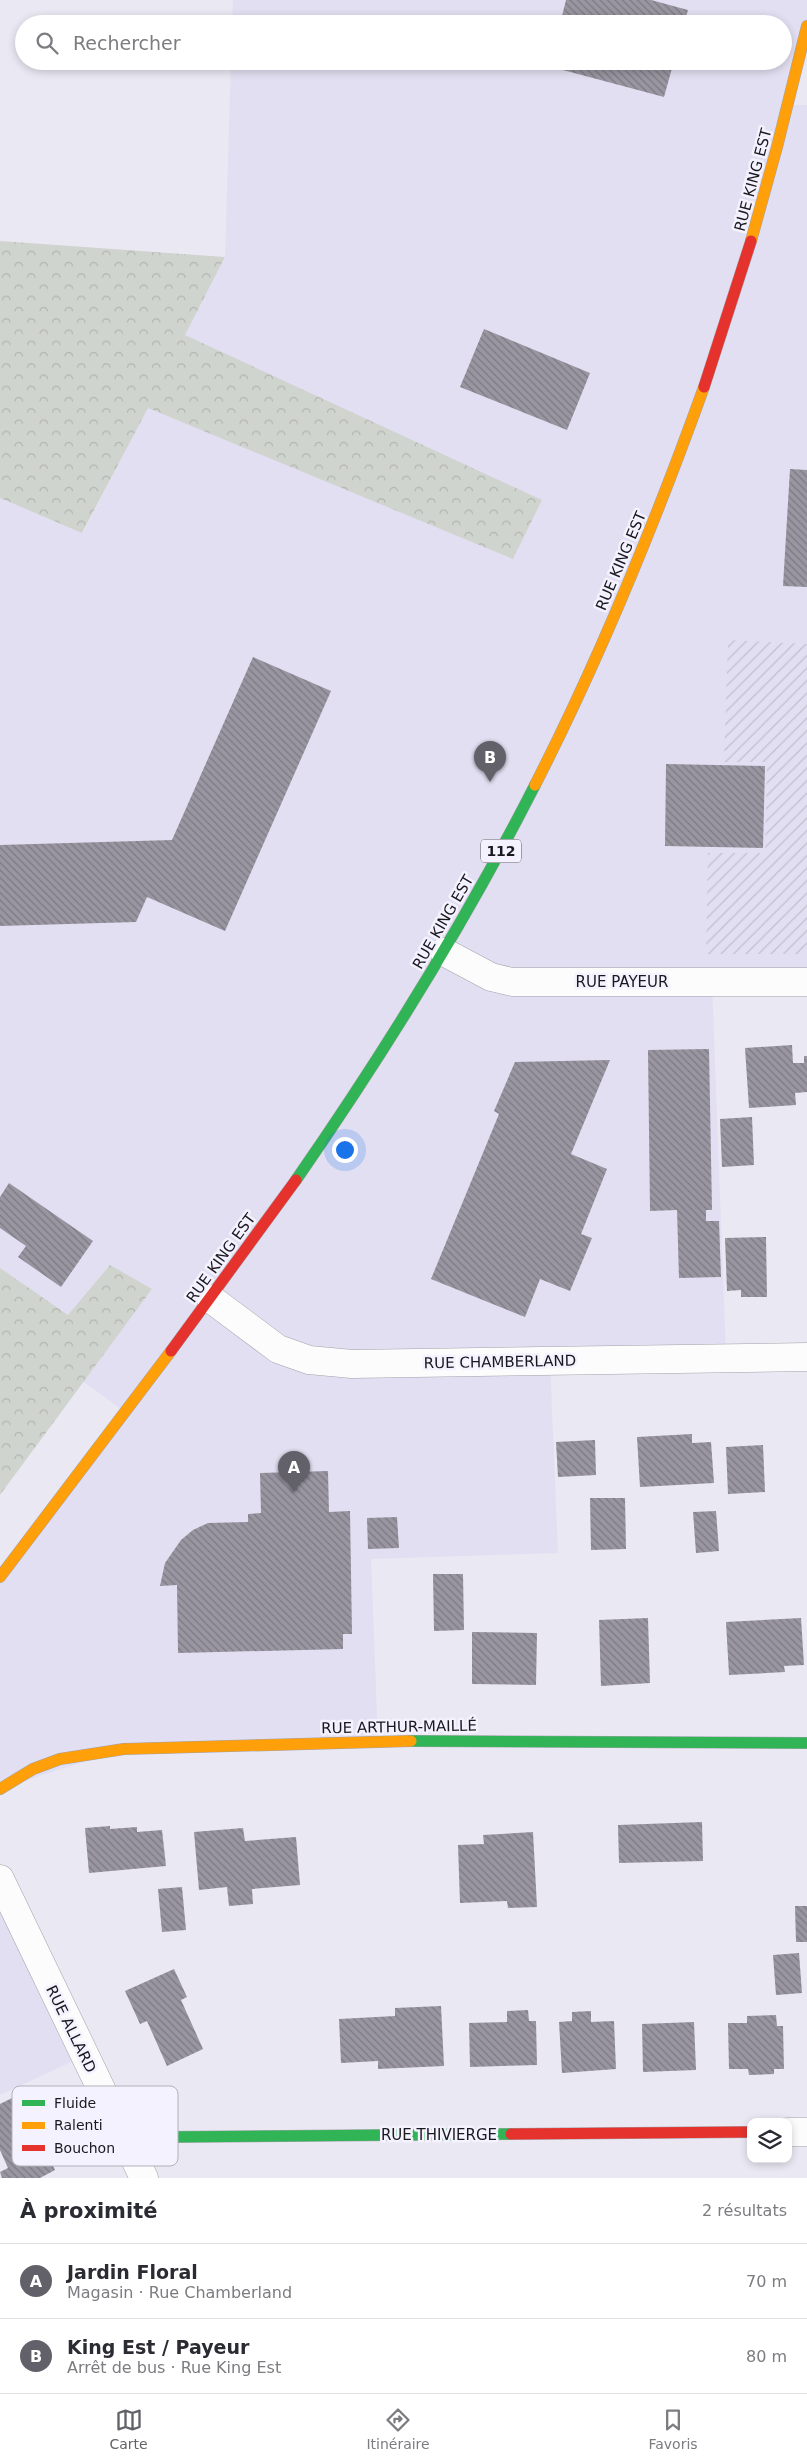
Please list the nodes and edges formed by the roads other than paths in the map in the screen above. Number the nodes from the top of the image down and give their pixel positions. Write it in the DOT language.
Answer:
graph roads {
  1 [pos="807,26"];
  2 [pos="444,952"];
  3 [pos="807,982"];
  4 [pos="211,1298"];
  5 [pos="807,1357"];
  6 [pos="0,1577"];
  7 [pos="807,1743"];
  8 [pos="0,1789"];
  9 [pos="0,1879"];
  10 [pos="99,2086"];
  11 [pos="747,2132"];
  12 [pos="792,2132"];
  13 [pos="807,2132"];
  14 [pos="178,2137"];
  15 [pos="138,2166"];
  16 [pos="144,2178"];
  1 -- 2 [label="main road, RUE KING EST / 112"];
  2 -- 3 [label="street, RUE PAYEUR"];
  2 -- 4 [label="main road, RUE KING EST / 112"];
  4 -- 5 [label="street, RUE CHAMBERLAND"];
  4 -- 6 [label="main road, RUE KING EST / 112"];
  7 -- 8 [label="main road, RUE ARTHUR-MAILLÉ"];
  9 -- 10 [label="street, RUE ALLARD"];
  11 -- 14 [label="main road, RUE THIVIERGE"];
  12 -- 13 [label="street"];
  15 -- 16 [label="street, RUE ALLARD"];
}
